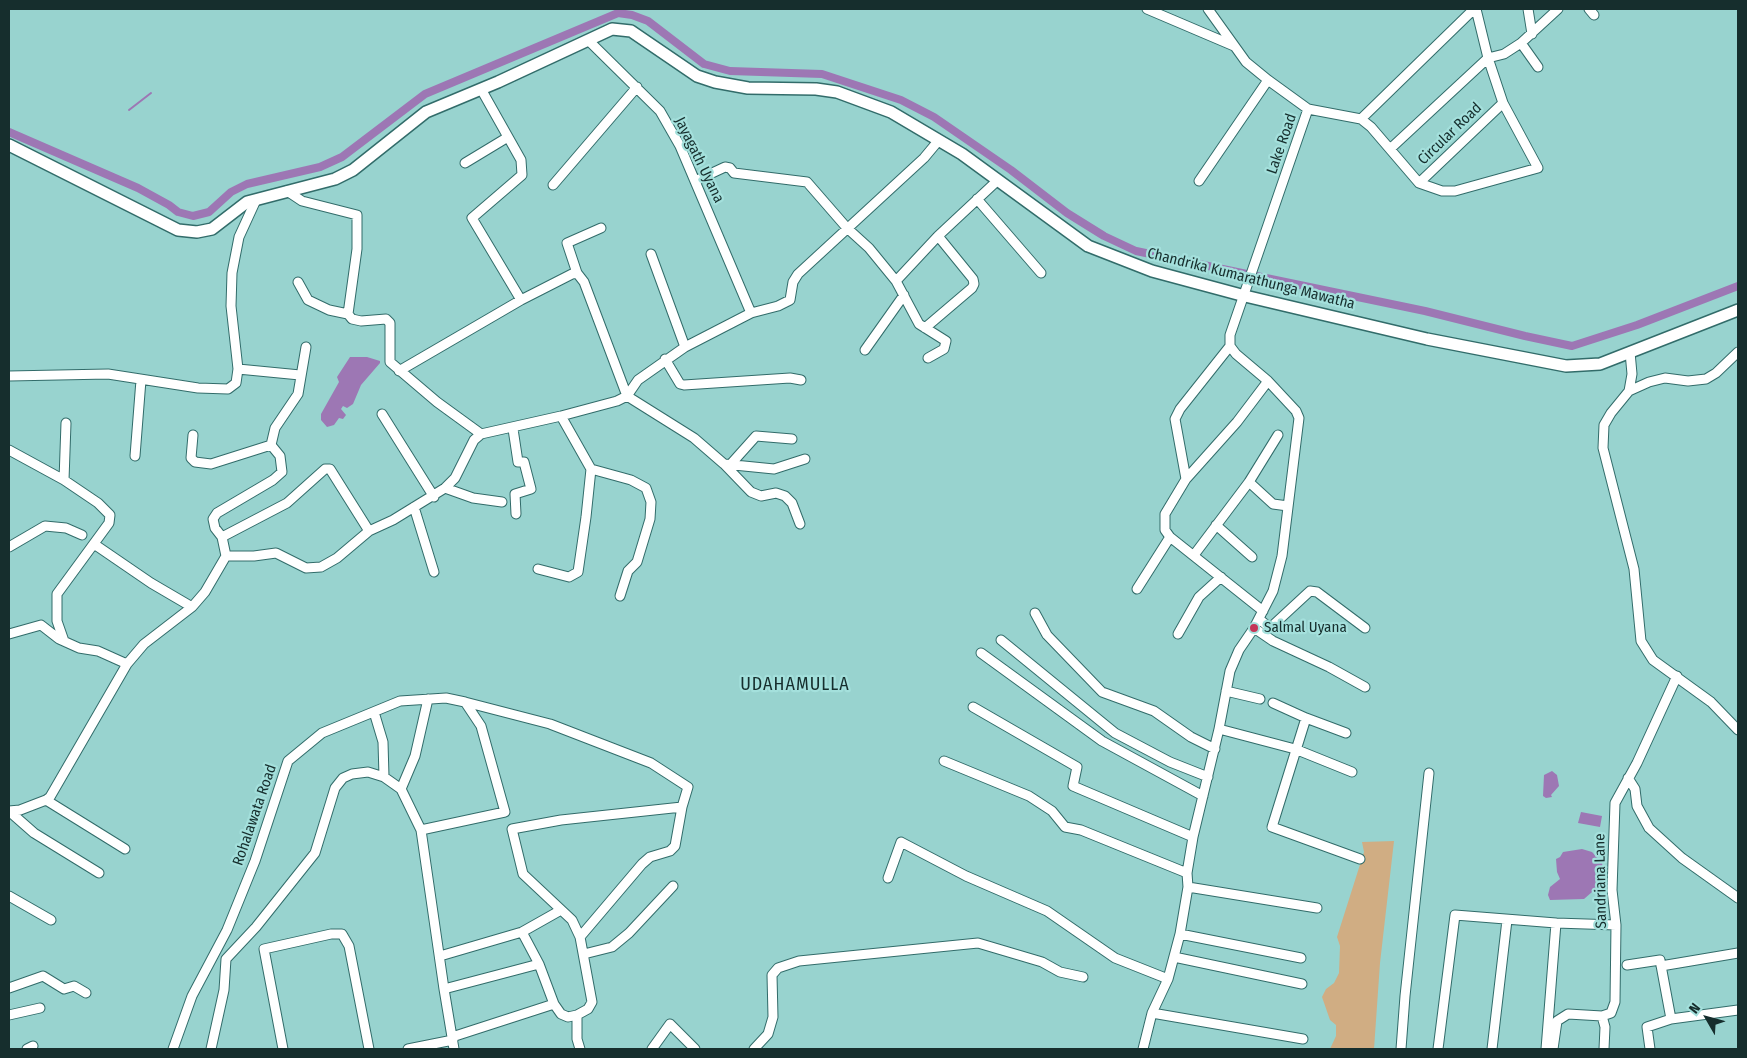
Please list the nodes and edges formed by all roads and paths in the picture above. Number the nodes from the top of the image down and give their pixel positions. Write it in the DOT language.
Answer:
graph roads {
  1 [pos="1147,9"];
  2 [pos="1208,9"];
  3 [pos="1475,9"];
  4 [pos="1528,9"];
  5 [pos="1558,9"];
  6 [pos="1532,34"];
  7 [pos="589,41"];
  8 [pos="1521,43"];
  9 [pos="1234,46"];
  10 [pos="1488,58"];
  11 [pos="1538,67"];
  12 [pos="1268,80"];
  13 [pos="637,87"];
  14 [pos="481,89"];
  15 [pos="1503,103"];
  16 [pos="1308,109"];
  17 [pos="1361,120"];
  18 [pos="508,137"];
  19 [pos="939,140"];
  20 [pos="9,145"];
  21 [pos="1390,149"];
  22 [pos="465,163"];
  23 [pos="998,180"];
  24 [pos="695,181"];
  25 [pos="1199,181"];
  26 [pos="1419,183"];
  27 [pos="552,184"];
  28 [pos="288,191"];
  29 [pos="977,199"];
  30 [pos="256,200"];
  31 [pos="600,228"];
  32 [pos="847,228"];
  33 [pos="938,236"];
  34 [pos="651,254"];
  35 [pos="577,273"];
  36 [pos="1041,273"];
  37 [pos="896,281"];
  38 [pos="298,282"];
  39 [pos="1246,291"];
  40 [pos="904,295"];
  41 [pos="521,300"];
  42 [pos="1738,310"];
  43 [pos="751,313"];
  44 [pos="348,314"];
  45 [pos="925,328"];
  46 [pos="1230,346"];
  47 [pos="306,347"];
  48 [pos="685,347"];
  49 [pos="865,350"];
  50 [pos="1630,352"];
  51 [pos="1738,352"];
  52 [pos="928,358"];
  53 [pos="665,359"];
  54 [pos="238,369"];
  55 [pos="398,371"];
  56 [pos="300,375"];
  57 [pos="9,376"];
  58 [pos="141,380"];
  59 [pos="801,380"];
  60 [pos="1268,382"];
  61 [pos="1629,391"];
  62 [pos="627,396"];
  63 [pos="382,414"];
  64 [pos="561,416"];
  65 [pos="66,423"];
  66 [pos="513,428"];
  67 [pos="481,434"];
  68 [pos="193,435"];
  69 [pos="1278,435"];
  70 [pos="792,439"];
  71 [pos="271,445"];
  72 [pos="9,450"];
  73 [pos="135,456"];
  74 [pos="805,459"];
  75 [pos="727,464"];
  76 [pos="591,469"];
  77 [pos="1186,479"];
  78 [pos="64,480"];
  79 [pos="1248,482"];
  80 [pos="445,488"];
  81 [pos="434,497"];
  82 [pos="502,502"];
  83 [pos="1288,506"];
  84 [pos="414,507"];
  85 [pos="516,514"];
  86 [pos="800,524"];
  87 [pos="1216,525"];
  88 [pos="369,531"];
  89 [pos="82,535"];
  90 [pos="222,537"];
  91 [pos="1170,538"];
  92 [pos="94,544"];
  93 [pos="9,547"];
  94 [pos="1194,555"];
  95 [pos="226,556"];
  96 [pos="1252,557"];
  97 [pos="538,569"];
  98 [pos="434,572"];
  99 [pos="1221,577"];
  100 [pos="1138,589"];
  101 [pos="620,596"];
  102 [pos="192,607"];
  103 [pos="1035,613"];
  104 [pos="1261,615"];
  105 [pos="1254,628"];
  106 [pos="1365,628"];
  107 [pos="9,634"];
  108 [pos="1178,634"];
  109 [pos="1001,640"];
  110 [pos="64,641"];
  111 [pos="981,653"];
  112 [pos="127,664"];
  113 [pos="1677,676"];
  114 [pos="1365,687"];
  115 [pos="1226,691"];
  116 [pos="428,699"];
  117 [pos="1260,699"];
  118 [pos="465,702"];
  119 [pos="1273,703"];
  120 [pos="973,707"];
  121 [pos="374,712"];
  122 [pos="1306,718"];
  123 [pos="1220,729"];
  124 [pos="1738,730"];
  125 [pos="1346,733"];
  126 [pos="1215,749"];
  127 [pos="1295,749"];
  128 [pos="944,761"];
  129 [pos="1352,772"];
  130 [pos="1429,773"];
  131 [pos="384,777"];
  132 [pos="1208,777"];
  133 [pos="1628,778"];
  134 [pos="401,789"];
  135 [pos="1203,796"];
  136 [pos="46,800"];
  137 [pos="682,807"];
  138 [pos="505,812"];
  139 [pos="512,829"];
  140 [pos="421,830"];
  141 [pos="1193,837"];
  142 [pos="125,850"];
  143 [pos="1360,859"];
  144 [pos="100,873"];
  145 [pos="1187,873"];
  146 [pos="888,878"];
  147 [pos="673,886"];
  148 [pos="1188,887"];
  149 [pos="9,896"];
  150 [pos="1738,898"];
  151 [pos="1317,908"];
  152 [pos="561,910"];
  153 [pos="51,920"];
  154 [pos="1508,920"];
  155 [pos="1556,923"];
  156 [pos="1616,925"];
  157 [pos="522,932"];
  158 [pos="1180,934"];
  159 [pos="580,937"];
  160 [pos="584,954"];
  161 [pos="1738,954"];
  162 [pos="440,956"];
  163 [pos="1174,958"];
  164 [pos="1301,958"];
  165 [pos="539,964"];
  166 [pos="1627,965"];
  167 [pos="1661,966"];
  168 [pos="1083,977"];
  169 [pos="1168,979"];
  170 [pos="1302,984"];
  171 [pos="9,988"];
  172 [pos="444,989"];
  173 [pos="86,993"];
  174 [pos="554,1004"];
  175 [pos="40,1008"];
  176 [pos="1738,1010"];
  177 [pos="1152,1013"];
  178 [pos="9,1015"];
  179 [pos="577,1015"];
  180 [pos="1602,1016"];
  181 [pos="1672,1019"];
  182 [pos="1302,1040"];
  183 [pos="453,1042"];
  184 [pos="173,1049"];
  185 [pos="211,1049"];
  186 [pos="283,1049"];
  187 [pos="369,1049"];
  188 [pos="408,1049"];
  189 [pos="580,1049"];
  190 [pos="652,1049"];
  191 [pos="695,1049"];
  192 [pos="754,1049"];
  193 [pos="1143,1049"];
  194 [pos="1402,1049"];
  195 [pos="1438,1049"];
  196 [pos="1492,1049"];
  197 [pos="1546,1049"];
  198 [pos="1553,1049"];
  199 [pos="1604,1049"];
  200 [pos="1650,1049"];
  1 -- 9 [label="street"];
  2 -- 9 [label="street, Lake Road"];
  3 -- 10 [label="street, Circular Road"];
  3 -- 17 [label="street"];
  4 -- 6 [label="street"];
  5 -- 6 [label="street"];
  6 -- 8 [label="street"];
  7 -- 13 [label="street, Jayagath Uyana"];
  7 -- 14 [label="main road, Chandrika Kumarathunga Mawatha"];
  7 -- 19 [label="main road, Chandrika Kumarathunga Mawatha"];
  8 -- 10 [label="street"];
  8 -- 11 [label="street"];
  9 -- 12 [label="street, Lake Road"];
  10 -- 15 [label="street, Circular Road"];
  10 -- 21 [label="street"];
  12 -- 16 [label="street, Lake Road"];
  12 -- 25 [label="street"];
  13 -- 24 [label="street, Jayagath Uyana"];
  13 -- 27 [label="street"];
  14 -- 18 [label="street"];
  14 -- 28 [label="main road, Chandrika Kumarathunga Mawatha"];
  15 -- 26 [label="street, Circular Road"];
  15 -- 26 [label="street"];
  16 -- 17 [label="street"];
  16 -- 39 [label="street, Lake Road"];
  17 -- 21 [label="street, Circular Road"];
  18 -- 22 [label="street"];
  18 -- 41 [label="street"];
  19 -- 23 [label="main road, Chandrika Kumarathunga Mawatha"];
  19 -- 32 [label="street"];
  20 -- 30 [label="main road, Chandrika Kumarathunga Mawatha"];
  21 -- 26 [label="street, Circular Road"];
  23 -- 29 [label="street"];
  23 -- 39 [label="main road, Chandrika Kumarathunga Mawatha"];
  24 -- 32 [label="street"];
  24 -- 43 [label="street, Jayagath Uyana"];
  28 -- 30 [label="main road, Chandrika Kumarathunga Mawatha"];
  28 -- 44 [label="street"];
  29 -- 33 [label="street"];
  29 -- 36 [label="street"];
  30 -- 54 [label="street"];
  31 -- 35 [label="street"];
  32 -- 37 [label="street"];
  32 -- 43 [label="street"];
  33 -- 37 [label="street"];
  33 -- 45 [label="street"];
  34 -- 48 [label="street"];
  35 -- 41 [label="street"];
  35 -- 62 [label="street"];
  37 -- 40 [label="street"];
  38 -- 44 [label="street"];
  39 -- 46 [label="street, Lake Road"];
  39 -- 50 [label="main road, Chandrika Kumarathunga Mawatha"];
  40 -- 45 [label="street"];
  40 -- 49 [label="street"];
  41 -- 55 [label="street"];
  42 -- 50 [label="main road, Chandrika Kumarathunga Mawatha"];
  43 -- 48 [label="street"];
  44 -- 55 [label="street"];
  45 -- 52 [label="street"];
  46 -- 60 [label="street"];
  46 -- 77 [label="street"];
  47 -- 56 [label="street"];
  48 -- 53 [label="street"];
  50 -- 61 [label="street"];
  51 -- 61 [label="street"];
  53 -- 59 [label="street"];
  53 -- 62 [label="street"];
  54 -- 56 [label="street"];
  54 -- 58 [label="street"];
  55 -- 67 [label="street"];
  56 -- 71 [label="street"];
  57 -- 58 [label="street"];
  58 -- 73 [label="street"];
  60 -- 77 [label="street"];
  60 -- 83 [label="street"];
  61 -- 113 [label="street"];
  62 -- 64 [label="street"];
  62 -- 75 [label="street"];
  63 -- 81 [label="street"];
  64 -- 66 [label="street"];
  64 -- 76 [label="street"];
  65 -- 78 [label="street"];
  66 -- 67 [label="street"];
  66 -- 85 [label="street"];
  67 -- 80 [label="street"];
  68 -- 71 [label="street"];
  69 -- 79 [label="street"];
  70 -- 75 [label="street"];
  71 -- 90 [label="street"];
  72 -- 78 [label="street"];
  74 -- 75 [label="street"];
  75 -- 86 [label="street"];
  76 -- 97 [label="street"];
  76 -- 101 [label="street"];
  77 -- 91 [label="street"];
  78 -- 92 [label="street"];
  79 -- 83 [label="street"];
  79 -- 87 [label="street"];
  80 -- 81 [label="street"];
  80 -- 82 [label="street"];
  81 -- 84 [label="street"];
  83 -- 104 [label="street"];
  84 -- 88 [label="street"];
  84 -- 98 [label="street"];
  87 -- 94 [label="street"];
  87 -- 96 [label="street"];
  88 -- 90 [label="street"];
  88 -- 95 [label="street"];
  89 -- 93 [label="street"];
  90 -- 95 [label="street"];
  91 -- 94 [label="street"];
  91 -- 100 [label="street"];
  92 -- 102 [label="street"];
  92 -- 110 [label="street"];
  94 -- 99 [label="street"];
  95 -- 102 [label="street"];
  99 -- 104 [label="street"];
  99 -- 108 [label="street"];
  102 -- 112 [label="street"];
  103 -- 126 [label="street"];
  104 -- 105 [label="street"];
  104 -- 106 [label="street"];
  105 -- 114 [label="street"];
  105 -- 115 [label="street"];
  107 -- 110 [label="street"];
  109 -- 132 [label="street"];
  110 -- 112 [label="street"];
  111 -- 135 [label="street"];
  112 -- 136 [label="street"];
  113 -- 124 [label="street"];
  113 -- 133 [label="street, Sandriana Lane"];
  115 -- 117 [label="street"];
  115 -- 123 [label="street"];
  116 -- 118 [label="street, Rohalawata Road"];
  116 -- 121 [label="street, Rohalawata Road"];
  116 -- 134 [label="street"];
  118 -- 137 [label="street, Rohalawata Road"];
  118 -- 138 [label="street"];
  119 -- 122 [label="street"];
  120 -- 141 [label="street"];
  121 -- 131 [label="street"];
  121 -- 184 [label="street, Rohalawata Road"];
  122 -- 125 [label="street"];
  122 -- 127 [label="street"];
  123 -- 126 [label="street"];
  123 -- 127 [label="street"];
  126 -- 132 [label="street"];
  127 -- 129 [label="street"];
  127 -- 143 [label="street"];
  128 -- 145 [label="street"];
  130 -- 194 [label="street"];
  131 -- 134 [label="street"];
  131 -- 185 [label="street"];
  132 -- 135 [label="street"];
  133 -- 150 [label="street"];
  133 -- 156 [label="street, Sandriana Lane"];
  134 -- 140 [label="street"];
  135 -- 141 [label="street"];
  136 -- 142 [label="street"];
  136 -- 144 [label="street"];
  137 -- 139 [label="street"];
  137 -- 159 [label="street"];
  138 -- 139 [label="street"];
  138 -- 140 [label="street"];
  139 -- 152 [label="street"];
  140 -- 162 [label="street"];
  141 -- 145 [label="street"];
  145 -- 148 [label="street"];
  146 -- 169 [label="street"];
  147 -- 160 [label="street"];
  148 -- 151 [label="street"];
  148 -- 158 [label="street"];
  149 -- 153 [label="street"];
  152 -- 157 [label="street"];
  152 -- 159 [label="street"];
  154 -- 155 [label="street"];
  154 -- 195 [label="street"];
  154 -- 196 [label="street"];
  155 -- 156 [label="street"];
  155 -- 197 [label="street"];
  156 -- 180 [label="street, Sandriana Lane"];
  157 -- 162 [label="street"];
  157 -- 165 [label="street"];
  158 -- 163 [label="street"];
  158 -- 164 [label="street"];
  159 -- 160 [label="street"];
  160 -- 179 [label="street"];
  161 -- 167 [label="street"];
  162 -- 172 [label="street"];
  163 -- 169 [label="street"];
  163 -- 170 [label="street"];
  165 -- 172 [label="street"];
  165 -- 174 [label="street"];
  166 -- 167 [label="street"];
  167 -- 181 [label="street"];
  168 -- 192 [label="street"];
  169 -- 177 [label="street"];
  171 -- 173 [label="street"];
  172 -- 183 [label="street"];
  174 -- 179 [label="street"];
  174 -- 183 [label="street"];
  175 -- 178 [label="street"];
  176 -- 181 [label="street"];
  177 -- 182 [label="street"];
  177 -- 193 [label="street"];
  179 -- 189 [label="street"];
  180 -- 198 [label="street"];
  180 -- 199 [label="street"];
  181 -- 200 [label="street"];
  183 -- 188 [label="street"];
  186 -- 187 [label="street"];
  190 -- 191 [label="street"];
}
